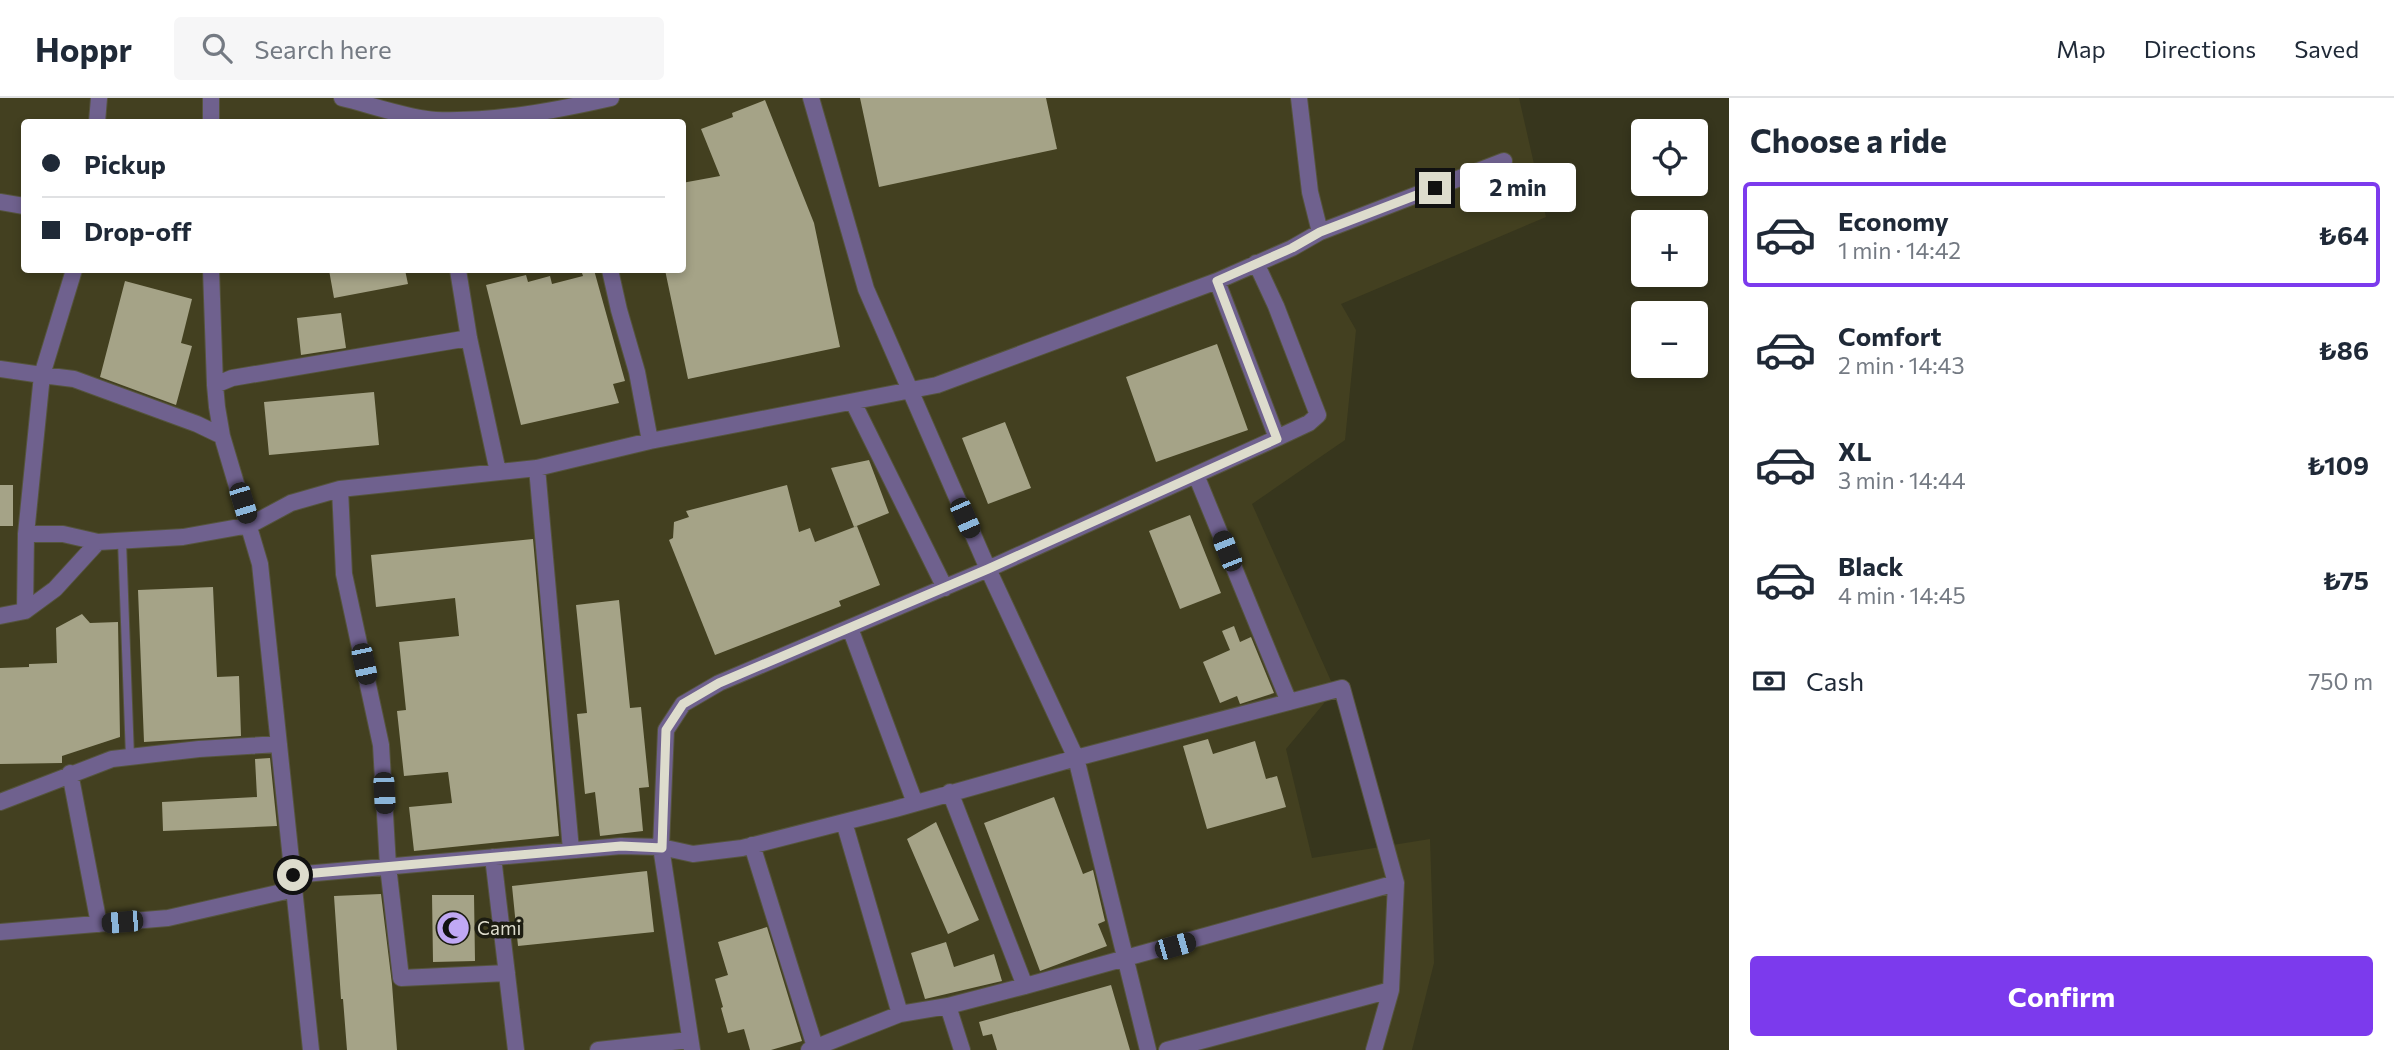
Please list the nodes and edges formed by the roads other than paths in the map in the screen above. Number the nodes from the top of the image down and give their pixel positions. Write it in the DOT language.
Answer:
graph roads {
  1 [pos="99,98"];
  2 [pos="211,98"];
  3 [pos="342,98"];
  4 [pos="611,98"];
  5 [pos="811,98"];
  6 [pos="1299,98"];
  7 [pos="569,109"];
  8 [pos="97,119"];
  9 [pos="211,119"];
  10 [pos="425,119"];
  11 [pos="468,119"];
  12 [pos="1504,161"];
  13 [pos="0,202"];
  14 [pos="21,206"];
  15 [pos="1320,232"];
  16 [pos="1256,263"];
  17 [pos="73,273"];
  18 [pos="211,273"];
  19 [pos="458,273"];
  20 [pos="611,273"];
  21 [pos="1217,281"];
  22 [pos="469,338"];
  23 [pos="0,369"];
  24 [pos="41,374"];
  25 [pos="215,384"];
  26 [pos="909,390"];
  27 [pos="853,401"];
  28 [pos="222,436"];
  29 [pos="1277,439"];
  30 [pos="650,441"];
  31 [pos="537,468"];
  32 [pos="498,472"];
  33 [pos="1196,475"];
  34 [pos="340,489"];
  35 [pos="250,525"];
  36 [pos="26,534"];
  37 [pos="122,541"];
  38 [pos="98,542"];
  39 [pos="988,569"];
  40 [pos="945,588"];
  41 [pos="25,611"];
  42 [pos="0,616"];
  43 [pos="850,628"];
  44 [pos="1289,702"];
  45 [pos="279,744"];
  46 [pos="130,757"];
  47 [pos="1076,758"];
  48 [pos="69,774"];
  49 [pos="950,792"];
  50 [pos="0,802"];
  51 [pos="915,803"];
  52 [pos="844,822"];
  53 [pos="752,845"];
  54 [pos="662,848"];
  55 [pos="571,850"];
  56 [pos="493,857"];
  57 [pos="388,866"];
  58 [pos="294,882"];
  59 [pos="1396,883"];
  60 [pos="99,924"];
  61 [pos="0,932"];
  62 [pos="1125,960"];
  63 [pos="507,973"];
  64 [pos="1025,986"];
  65 [pos="1391,990"];
  66 [pos="948,1006"];
  67 [pos="900,1014"];
  68 [pos="691,1045"];
  69 [pos="814,1049"];
  70 [pos="311,1050"];
  71 [pos="516,1050"];
  72 [pos="598,1050"];
  73 [pos="962,1050"];
  74 [pos="1148,1050"];
  75 [pos="1167,1050"];
  76 [pos="1374,1050"];
  1 -- 8 [label="street"];
  2 -- 9 [label="street"];
  3 -- 10 [label="street"];
  4 -- 7 [label="street"];
  5 -- 26 [label="street"];
  6 -- 15 [label="street"];
  7 -- 11 [label="street"];
  12 -- 15 [label="street"];
  13 -- 14 [label="street"];
  15 -- 16 [label="street"];
  16 -- 21 [label="street"];
  16 -- 29 [label="street"];
  17 -- 24 [label="street"];
  18 -- 25 [label="street"];
  19 -- 22 [label="street"];
  20 -- 30 [label="street"];
  21 -- 26 [label="street"];
  21 -- 29 [label="street"];
  22 -- 25 [label="street"];
  22 -- 32 [label="street"];
  23 -- 24 [label="street"];
  24 -- 28 [label="street"];
  24 -- 36 [label="street"];
  25 -- 28 [label="street"];
  26 -- 27 [label="street"];
  26 -- 39 [label="street"];
  27 -- 30 [label="street"];
  27 -- 40 [label="street"];
  28 -- 35 [label="street"];
  29 -- 33 [label="street"];
  30 -- 31 [label="street"];
  31 -- 32 [label="street"];
  31 -- 55 [label="street"];
  32 -- 34 [label="street"];
  33 -- 39 [label="street"];
  33 -- 44 [label="street"];
  34 -- 35 [label="street"];
  34 -- 57 [label="street"];
  35 -- 37 [label="street"];
  35 -- 45 [label="street"];
  36 -- 38 [label="street"];
  36 -- 41 [label="street"];
  37 -- 38 [label="street"];
  37 -- 46 [label="lane"];
  38 -- 41 [label="street"];
  39 -- 40 [label="street"];
  39 -- 47 [label="street"];
  40 -- 43 [label="street"];
  41 -- 42 [label="street"];
  43 -- 51 [label="street"];
  43 -- 54 [label="street"];
  44 -- 47 [label="street"];
  44 -- 59 [label="street"];
  45 -- 46 [label="street"];
  45 -- 58 [label="street"];
  46 -- 48 [label="street"];
  47 -- 49 [label="street"];
  47 -- 62 [label="street"];
  48 -- 50 [label="street"];
  48 -- 60 [label="street"];
  49 -- 51 [label="street"];
  49 -- 64 [label="street"];
  51 -- 52 [label="street"];
  52 -- 53 [label="street"];
  52 -- 67 [label="street"];
  53 -- 54 [label="street"];
  53 -- 69 [label="street"];
  54 -- 55 [label="street"];
  54 -- 68 [label="street"];
  55 -- 56 [label="street"];
  56 -- 57 [label="street"];
  56 -- 63 [label="street"];
  57 -- 58 [label="street"];
  57 -- 63 [label="street"];
  58 -- 60 [label="street"];
  58 -- 70 [label="street"];
  59 -- 62 [label="street"];
  59 -- 65 [label="street"];
  60 -- 61 [label="street"];
  62 -- 64 [label="street"];
  62 -- 74 [label="street"];
  63 -- 71 [label="street"];
  64 -- 66 [label="street"];
  65 -- 75 [label="street"];
  65 -- 76 [label="street"];
  66 -- 67 [label="street"];
  66 -- 73 [label="street"];
  67 -- 69 [label="street"];
  68 -- 72 [label="street"];
}
